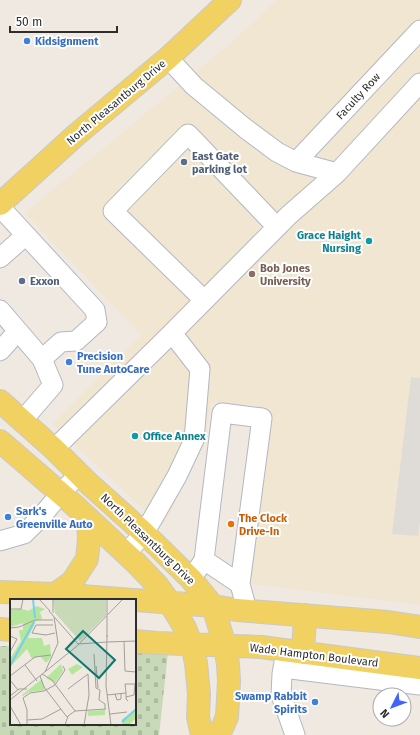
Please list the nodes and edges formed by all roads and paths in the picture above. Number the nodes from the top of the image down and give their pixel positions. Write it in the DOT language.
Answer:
graph roads {
  1 [pos="230,0"];
  2 [pos="420,30"];
  3 [pos="168,58"];
  4 [pos="420,83"];
  5 [pos="296,162"];
  6 [pos="337,172"];
  7 [pos="0,205"];
  8 [pos="277,227"];
  9 [pos="26,235"];
  10 [pos="0,258"];
  11 [pos="204,300"];
  12 [pos="0,310"];
  13 [pos="18,332"];
  14 [pos="172,333"];
  15 [pos="0,351"];
  16 [pos="42,359"];
  17 [pos="0,401"];
  18 [pos="22,421"];
  19 [pos="0,441"];
  20 [pos="54,449"];
  21 [pos="79,474"];
  22 [pos="61,493"];
  23 [pos="88,518"];
  24 [pos="144,533"];
  25 [pos="0,541"];
  26 [pos="126,554"];
  27 [pos="204,560"];
  28 [pos="191,579"];
  29 [pos="240,584"];
  30 [pos="0,592"];
  31 [pos="55,594"];
  32 [pos="121,599"];
  33 [pos="136,600"];
  34 [pos="170,603"];
  35 [pos="213,606"];
  36 [pos="247,610"];
  37 [pos="304,615"];
  38 [pos="420,627"];
  39 [pos="0,629"];
  40 [pos="10,630"];
  41 [pos="136,641"];
  42 [pos="192,645"];
  43 [pos="225,646"];
  44 [pos="290,657"];
  45 [pos="420,668"];
  46 [pos="420,685"];
  47 [pos="202,735"];
  48 [pos="219,735"];
  49 [pos="295,735"];
  1 -- 3 [label="main road, North Pleasantburg Drive"];
  2 -- 5 [label="street, Faculty Row"];
  3 -- 5 [label="street"];
  3 -- 7 [label="main road, North Pleasantburg Drive"];
  4 -- 6 [label="street"];
  5 -- 6 [label="street"];
  6 -- 8 [label="street"];
  7 -- 9 [label="street"];
  8 -- 11 [label="street"];
  8 -- 11 [label="street"];
  9 -- 10 [label="street"];
  9 -- 16 [label="street"];
  11 -- 14 [label="street"];
  12 -- 13 [label="street"];
  13 -- 15 [label="street"];
  13 -- 16 [label="street"];
  14 -- 20 [label="street"];
  14 -- 24 [label="street"];
  16 -- 18 [label="street"];
  17 -- 18 [label="main road, North Pleasantburg Drive"];
  18 -- 20 [label="main road, North Pleasantburg Drive"];
  19 -- 22 [label="main road"];
  20 -- 21 [label="main road, North Pleasantburg Drive"];
  21 -- 22 [label="street"];
  21 -- 24 [label="main road, North Pleasantburg Drive"];
  22 -- 23 [label="main road"];
  22 -- 25 [label="street"];
  23 -- 26 [label="main road"];
  23 -- 31 [label="main road"];
  24 -- 26 [label="street"];
  24 -- 28 [label="main road, North Pleasantburg Drive"];
  26 -- 34 [label="main road"];
  27 -- 28 [label="street"];
  27 -- 29 [label="street"];
  27 -- 29 [label="street"];
  28 -- 35 [label="main road, North Pleasantburg Drive"];
  29 -- 36 [label="street"];
  30 -- 31 [label="main road"];
  31 -- 32 [label="main road"];
  33 -- 34 [label="main road"];
  34 -- 35 [label="main road"];
  34 -- 42 [label="main road"];
  35 -- 36 [label="main road"];
  35 -- 43 [label="main road, North Pleasantburg Drive"];
  36 -- 37 [label="main road"];
  37 -- 38 [label="main road"];
  37 -- 44 [label="main road"];
  39 -- 40 [label="main road"];
  41 -- 42 [label="main road, Wade Hampton Boulevard"];
  42 -- 43 [label="main road, Wade Hampton Boulevard"];
  42 -- 47 [label="main road"];
  43 -- 44 [label="main road, Wade Hampton Boulevard"];
  43 -- 48 [label="main road, North Pleasantburg Drive"];
  44 -- 45 [label="main road, Wade Hampton Boulevard"];
  44 -- 46 [label="street"];
  44 -- 49 [label="street"];
}
